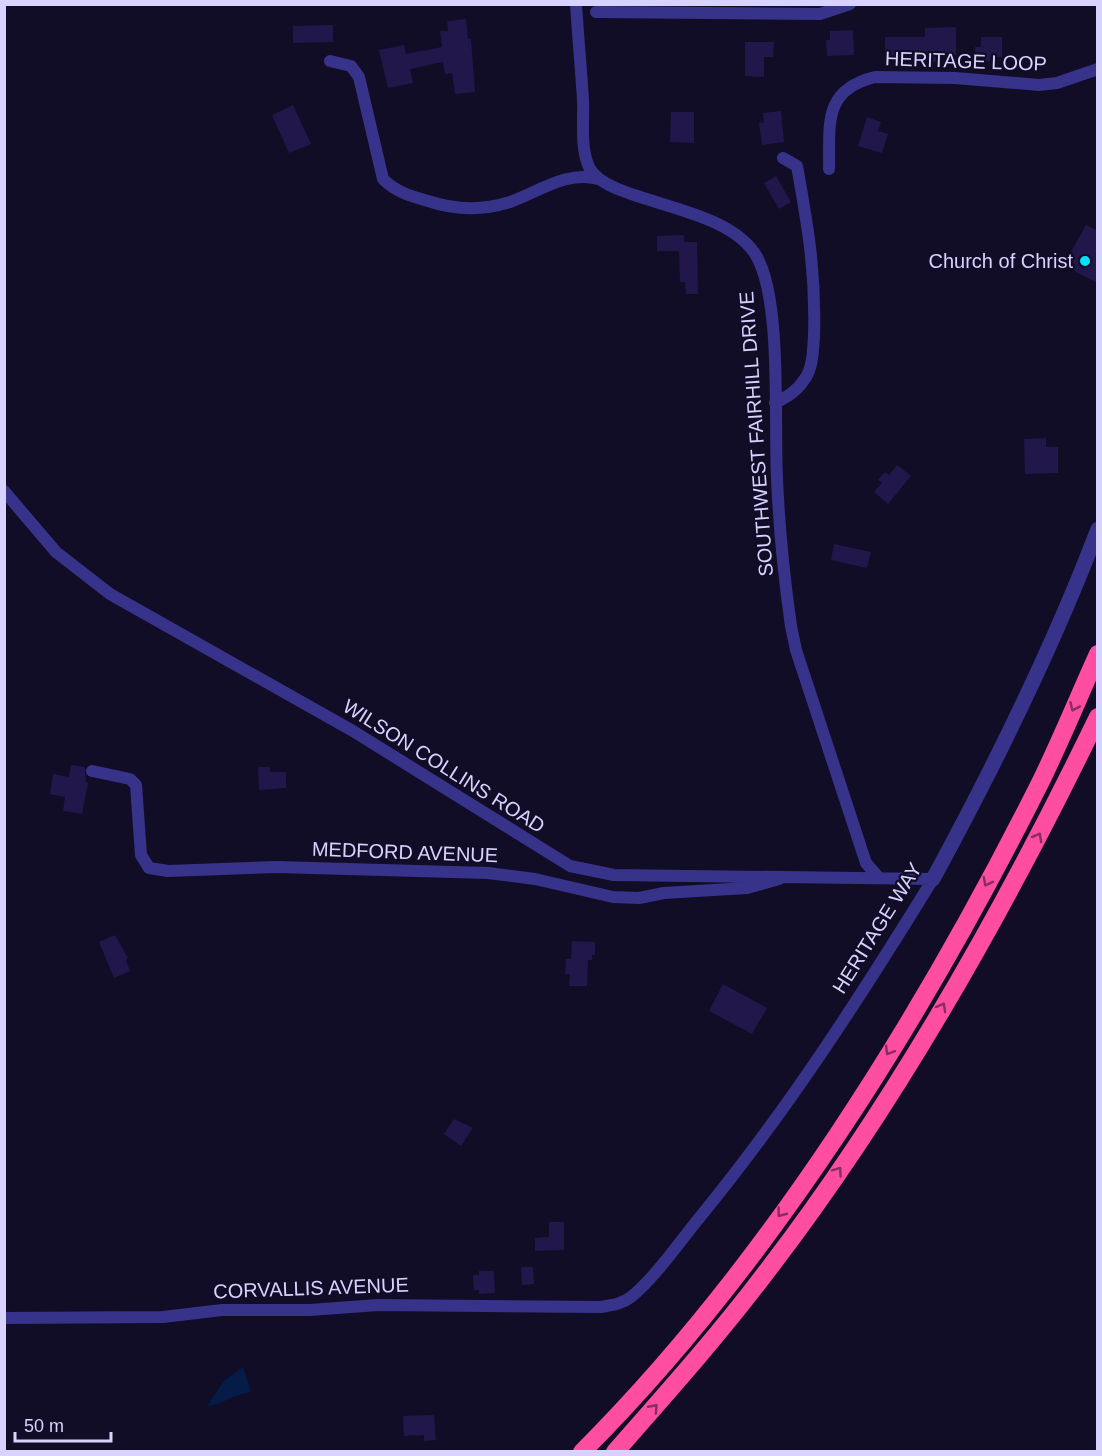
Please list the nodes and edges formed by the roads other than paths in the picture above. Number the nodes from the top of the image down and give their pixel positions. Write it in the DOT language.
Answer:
graph roads {
  1 [pos="576,4"];
  2 [pos="614,4"];
  3 [pos="850,4"];
  4 [pos="596,12"];
  5 [pos="577,19"];
  6 [pos="330,61"];
  7 [pos="1098,69"];
  8 [pos="783,158"];
  9 [pos="829,169"];
  10 [pos="598,178"];
  11 [pos="776,403"];
  12 [pos="4,490"];
  13 [pos="1098,529"];
  14 [pos="1098,654"];
  15 [pos="1098,717"];
  16 [pos="1098,740"];
  17 [pos="92,771"];
  18 [pos="1054,808"];
  19 [pos="788,876"];
  20 [pos="879,878"];
  21 [pos="933,879"];
  22 [pos="620,1304"];
  23 [pos="4,1318"];
  24 [pos="582,1452"];
  25 [pos="615,1452"];
  1 -- 5 [label="street"];
  2 -- 4 [label="street"];
  3 -- 4 [label="street"];
  4 -- 5 [label="street"];
  5 -- 10 [label="street"];
  6 -- 10 [label="street"];
  7 -- 9 [label="street, HERITAGE LOOP"];
  8 -- 11 [label="street"];
  10 -- 11 [label="street, SOUTHWEST FAIRHILL DRIVE"];
  11 -- 20 [label="street, SOUTHWEST FAIRHILL DRIVE"];
  12 -- 19 [label="street, WILSON COLLINS ROAD"];
  13 -- 21 [label="street, HERITAGE WAY"];
  14 -- 24 [label="highway, one-way"];
  15 -- 18 [label="highway"];
  16 -- 18 [label="highway"];
  17 -- 19 [label="street, MEDFORD AVENUE"];
  25 -- 18 [label="highway, one-way"];
  19 -- 20 [label="street, WILSON COLLINS ROAD"];
  20 -- 21 [label="street, WILSON COLLINS ROAD"];
  21 -- 22 [label="street, HERITAGE WAY"];
  22 -- 23 [label="street, CORVALLIS AVENUE"];
}
